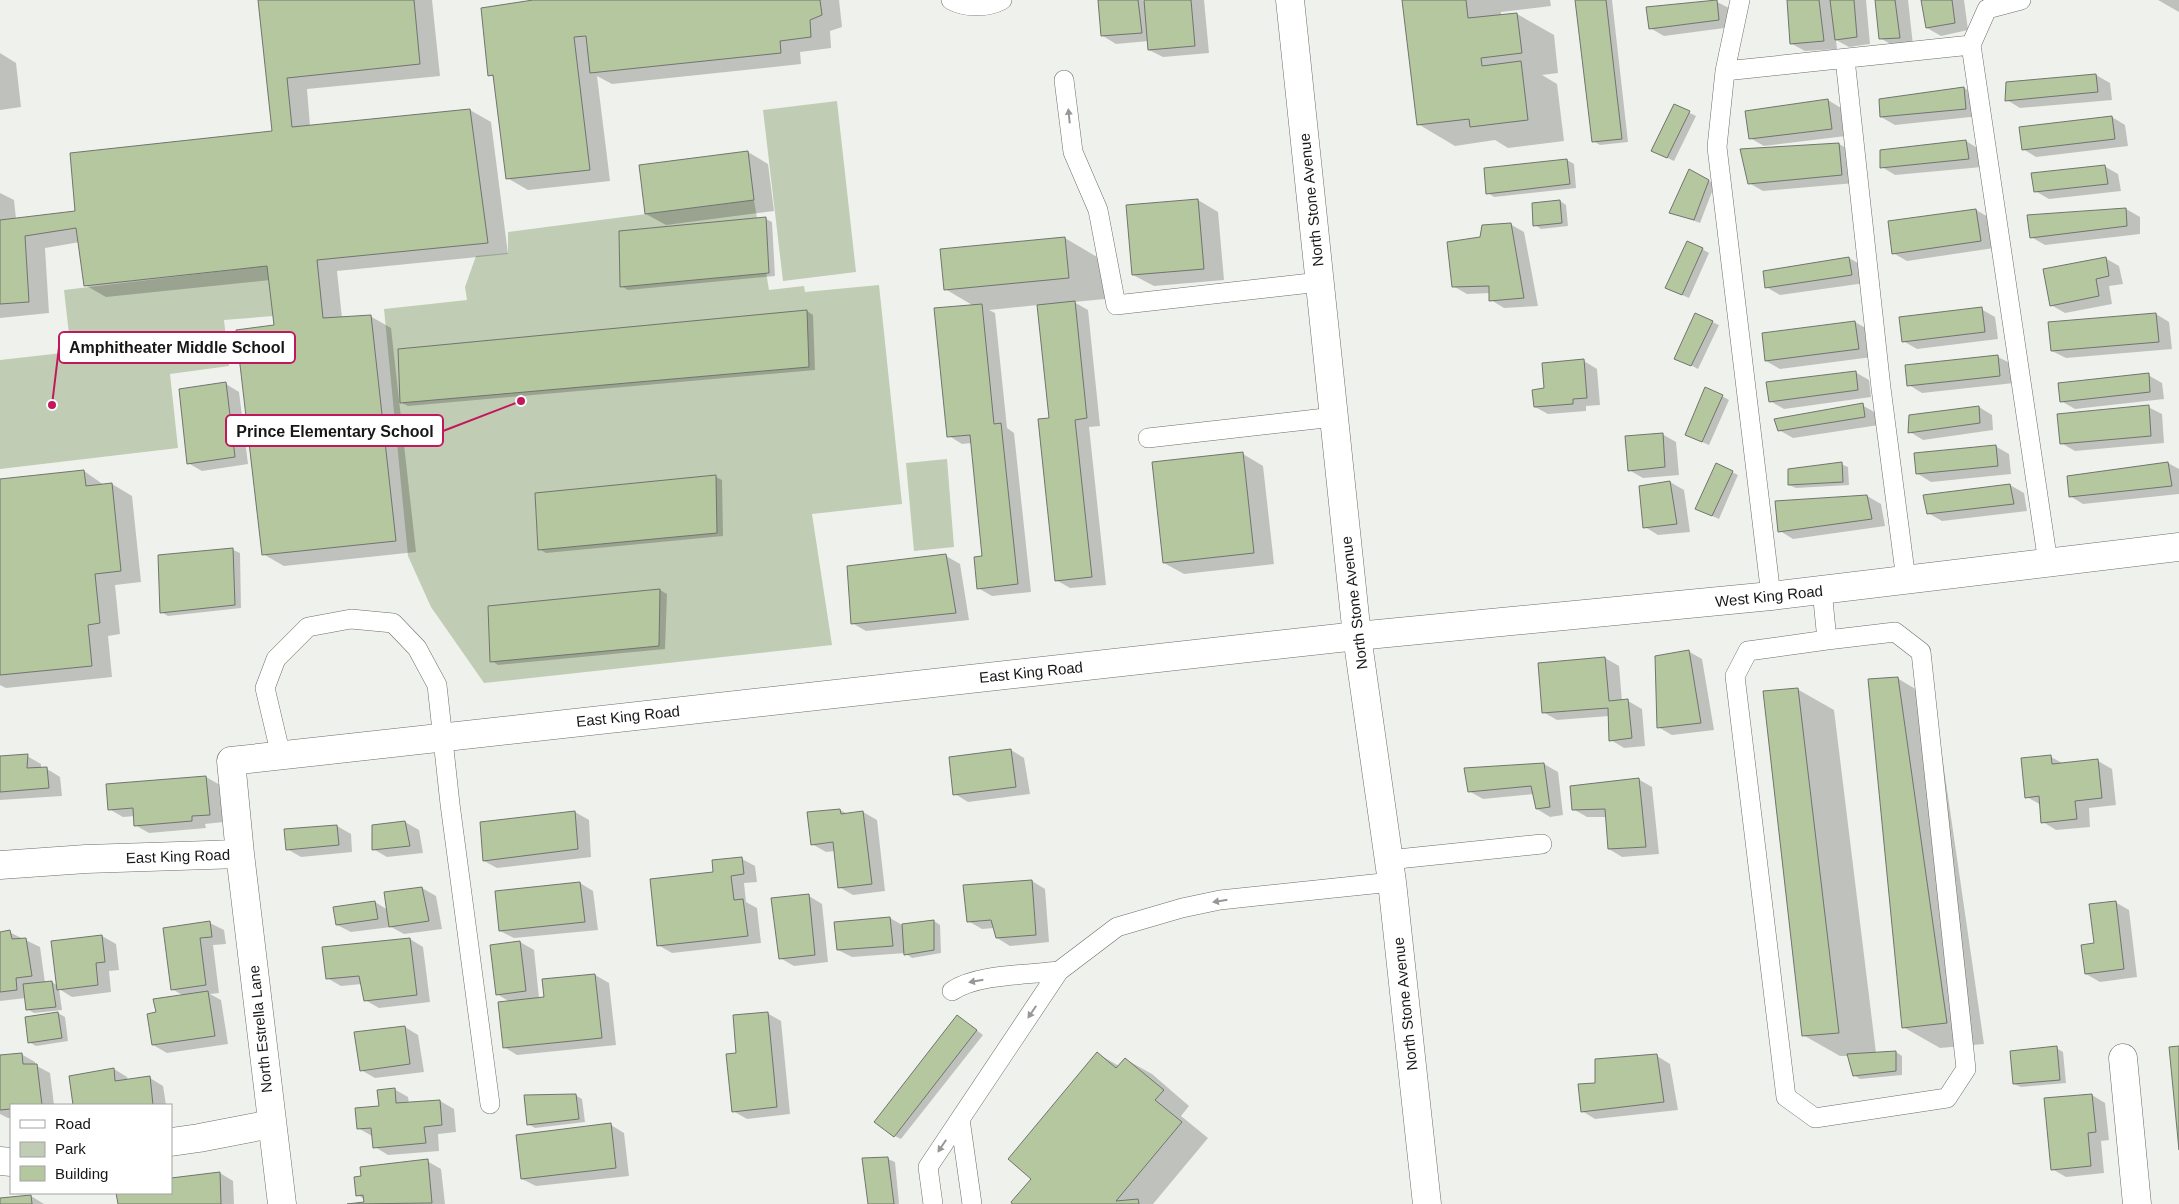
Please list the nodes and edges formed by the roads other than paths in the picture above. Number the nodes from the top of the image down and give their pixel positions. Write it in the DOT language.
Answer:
graph roads {
  1 [pos="951,0"];
  2 [pos="1002,0"];
  3 [pos="1290,0"];
  4 [pos="1740,0"];
  5 [pos="2021,0"];
  6 [pos="1984,4"];
  7 [pos="1971,45"];
  8 [pos="1845,58"];
  9 [pos="1726,71"];
  10 [pos="1064,80"];
  11 [pos="1320,282"];
  12 [pos="1334,417"];
  13 [pos="1148,438"];
  14 [pos="2179,547"];
  15 [pos="2048,562"];
  16 [pos="1906,580"];
  17 [pos="1822,590"];
  18 [pos="1771,596"];
  19 [pos="1357,636"];
  20 [pos="1827,640"];
  21 [pos="443,737"];
  22 [pos="281,756"];
  23 [pos="1542,844"];
  24 [pos="240,854"];
  25 [pos="0,865"];
  26 [pos="1390,871"];
  27 [pos="1060,971"];
  28 [pos="952,991"];
  29 [pos="2123,1058"];
  30 [pos="490,1104"];
  31 [pos="960,1118"];
  32 [pos="271,1124"];
  33 [pos="172,1142"];
  34 [pos="282,1204"];
  35 [pos="933,1204"];
  36 [pos="972,1204"];
  37 [pos="1427,1204"];
  38 [pos="2137,1204"];
  1 -- 2 [label="lane"];
  3 -- 11 [label="street, North Stone Avenue"];
  4 -- 9 [label="lane"];
  5 -- 6 [label="lane"];
  6 -- 7 [label="lane"];
  7 -- 8 [label="lane"];
  7 -- 15 [label="lane"];
  8 -- 9 [label="lane"];
  8 -- 16 [label="lane"];
  9 -- 18 [label="lane"];
  11 -- 10 [label="lane, one-way"];
  11 -- 12 [label="street, North Stone Avenue"];
  12 -- 13 [label="lane"];
  12 -- 19 [label="street, North Stone Avenue"];
  14 -- 15 [label="street, West King Road"];
  15 -- 16 [label="street, West King Road"];
  16 -- 17 [label="street, West King Road"];
  17 -- 18 [label="street, West King Road"];
  17 -- 20 [label="lane"];
  18 -- 19 [label="street, West King Road"];
  19 -- 21 [label="street, East King Road"];
  19 -- 26 [label="street, North Stone Avenue"];
  20 -- 20 [label="lane"];
  21 -- 22 [label="street, East King Road"];
  21 -- 22 [label="lane"];
  21 -- 30 [label="lane"];
  22 -- 24 [label="street, East King Road"];
  23 -- 26 [label="lane"];
  24 -- 25 [label="street, East King Road"];
  24 -- 32 [label="street, North Estrella Lane"];
  26 -- 27 [label="lane, one-way"];
  26 -- 37 [label="street, North Stone Avenue"];
  27 -- 28 [label="lane, one-way"];
  27 -- 31 [label="lane, one-way"];
  29 -- 38 [label="street"];
  31 -- 35 [label="lane, one-way"];
  31 -- 36 [label="lane"];
  32 -- 33 [label="street"];
  32 -- 34 [label="street, North Estrella Lane"];
}
